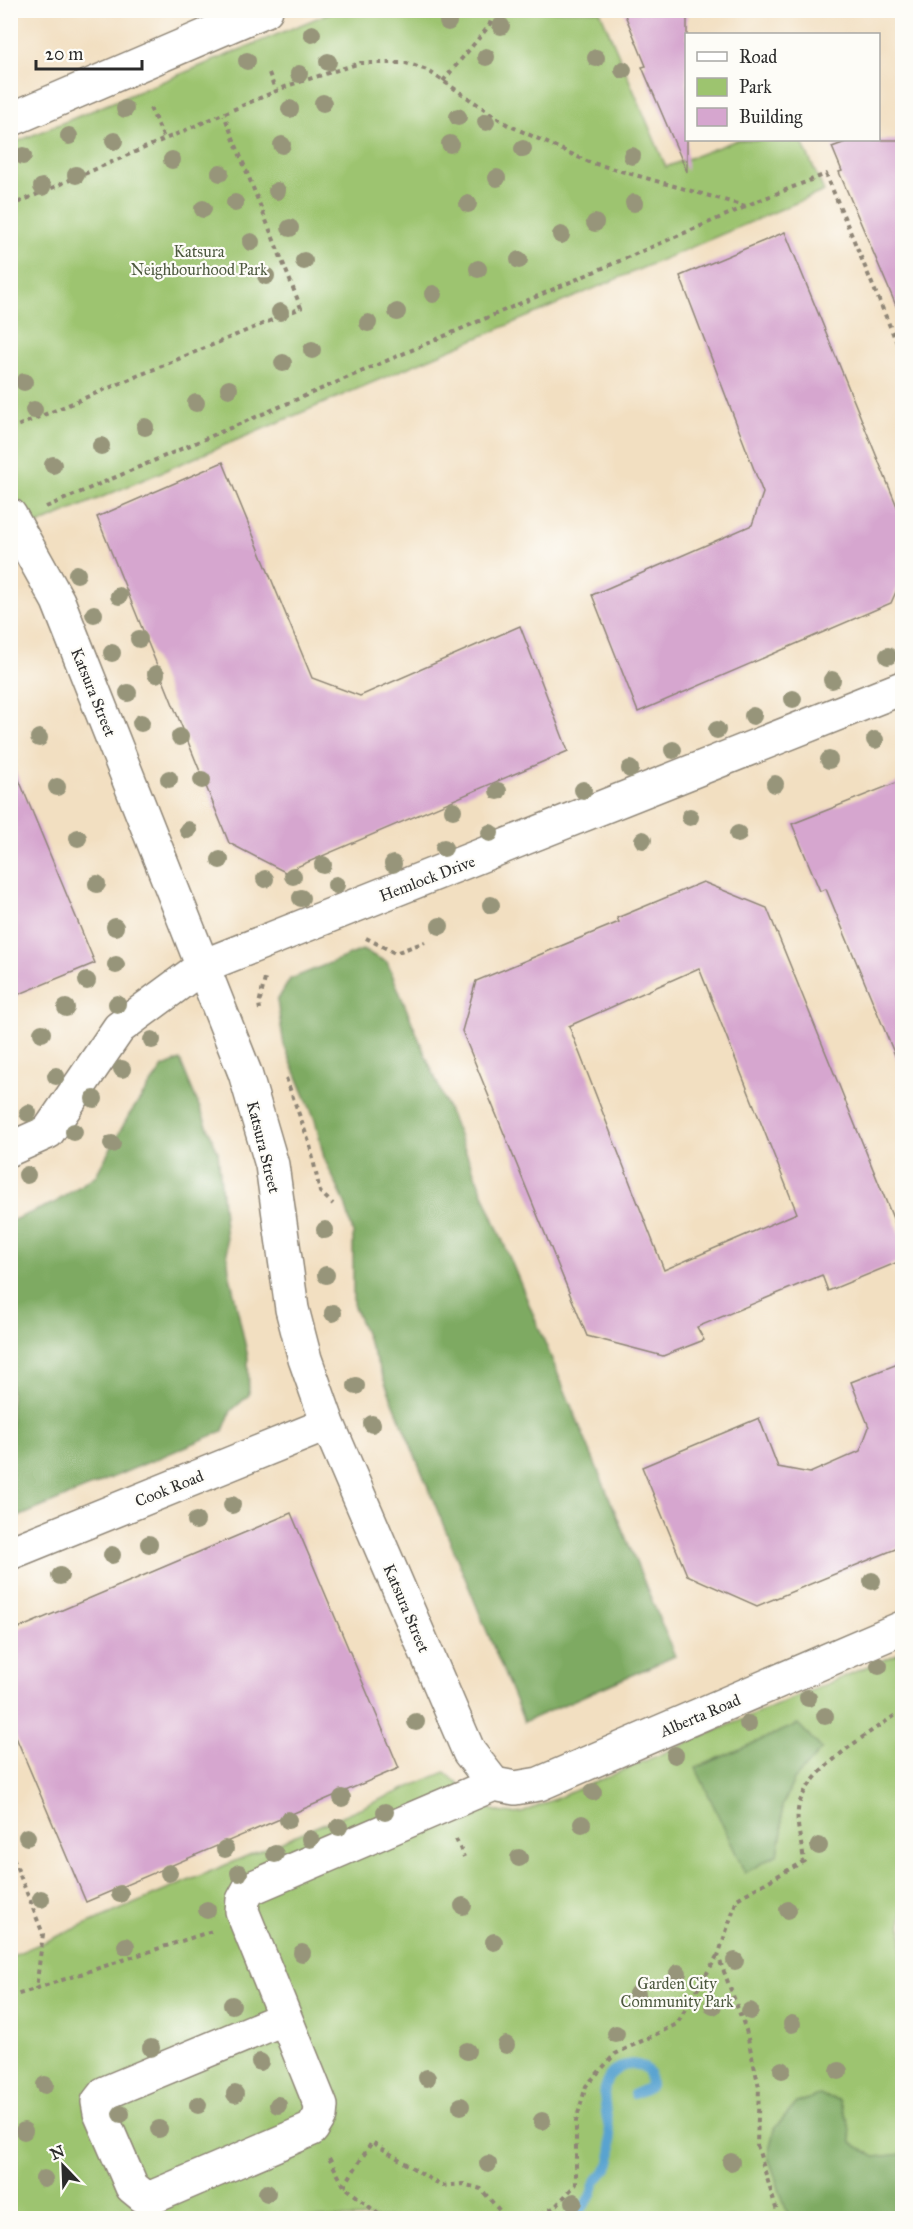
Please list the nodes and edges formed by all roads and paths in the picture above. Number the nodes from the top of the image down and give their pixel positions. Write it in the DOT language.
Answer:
graph roads {
  1 [pos="267,10"];
  2 [pos="495,10"];
  3 [pos="269,73"];
  4 [pos="443,81"];
  5 [pos="276,92"];
  6 [pos="150,108"];
  7 [pos="224,115"];
  8 [pos="10,120"];
  9 [pos="165,140"];
  10 [pos="10,206"];
  11 [pos="745,206"];
  12 [pos="903,355"];
  13 [pos="10,429"];
  14 [pos="13,519"];
  15 [pos="903,688"];
  16 [pos="365,937"];
  17 [pos="424,942"];
  18 [pos="202,966"];
  19 [pos="273,974"];
  20 [pos="261,1013"];
  21 [pos="284,1075"];
  22 [pos="10,1149"];
  23 [pos="333,1204"];
  24 [pos="328,1424"];
  25 [pos="10,1553"];
  26 [pos="903,1628"];
  27 [pos="903,1711"];
  28 [pos="494,1784"];
  29 [pos="454,1835"];
  30 [pos="10,1850"];
  31 [pos="464,1857"];
  32 [pos="242,1911"];
  33 [pos="718,1956"];
  34 [pos="36,1989"];
  35 [pos="10,1997"];
  36 [pos="285,2018"];
  37 [pos="312,2129"];
  38 [pos="344,2186"];
  39 [pos="383,2218"];
  40 [pos="506,2218"];
  41 [pos="534,2218"];
  42 [pos="779,2218"];
  1 -- 8 [label="street"];
  2 -- 4 [label="path"];
  3 -- 5 [label="path"];
  4 -- 5 [label="path"];
  4 -- 11 [label="path"];
  5 -- 7 [label="path"];
  6 -- 9 [label="path"];
  7 -- 9 [label="path"];
  7 -- 13 [label="path"];
  9 -- 10 [label="path"];
  11 -- 12 [label="path"];
  11 -- 14 [label="path"];
  14 -- 18 [label="street, Katsura Street"];
  15 -- 18 [label="street, Hemlock Drive"];
  16 -- 17 [label="path"];
  18 -- 22 [label="street, Hemlock Drive"];
  18 -- 24 [label="street, Katsura Street"];
  19 -- 20 [label="path"];
  21 -- 23 [label="path"];
  24 -- 25 [label="street, Cook Road"];
  24 -- 28 [label="street, Katsura Street"];
  26 -- 28 [label="street, Alberta Road"];
  27 -- 33 [label="path"];
  28 -- 32 [label="street"];
  29 -- 31 [label="path"];
  30 -- 34 [label="path"];
  32 -- 34 [label="path"];
  32 -- 36 [label="street"];
  33 -- 41 [label="path"];
  33 -- 42 [label="path"];
  34 -- 35 [label="path"];
  36 -- 37 [label="street"];
  36 -- 37 [label="street"];
  37 -- 38 [label="path"];
  38 -- 39 [label="path"];
  38 -- 40 [label="path"];
}
